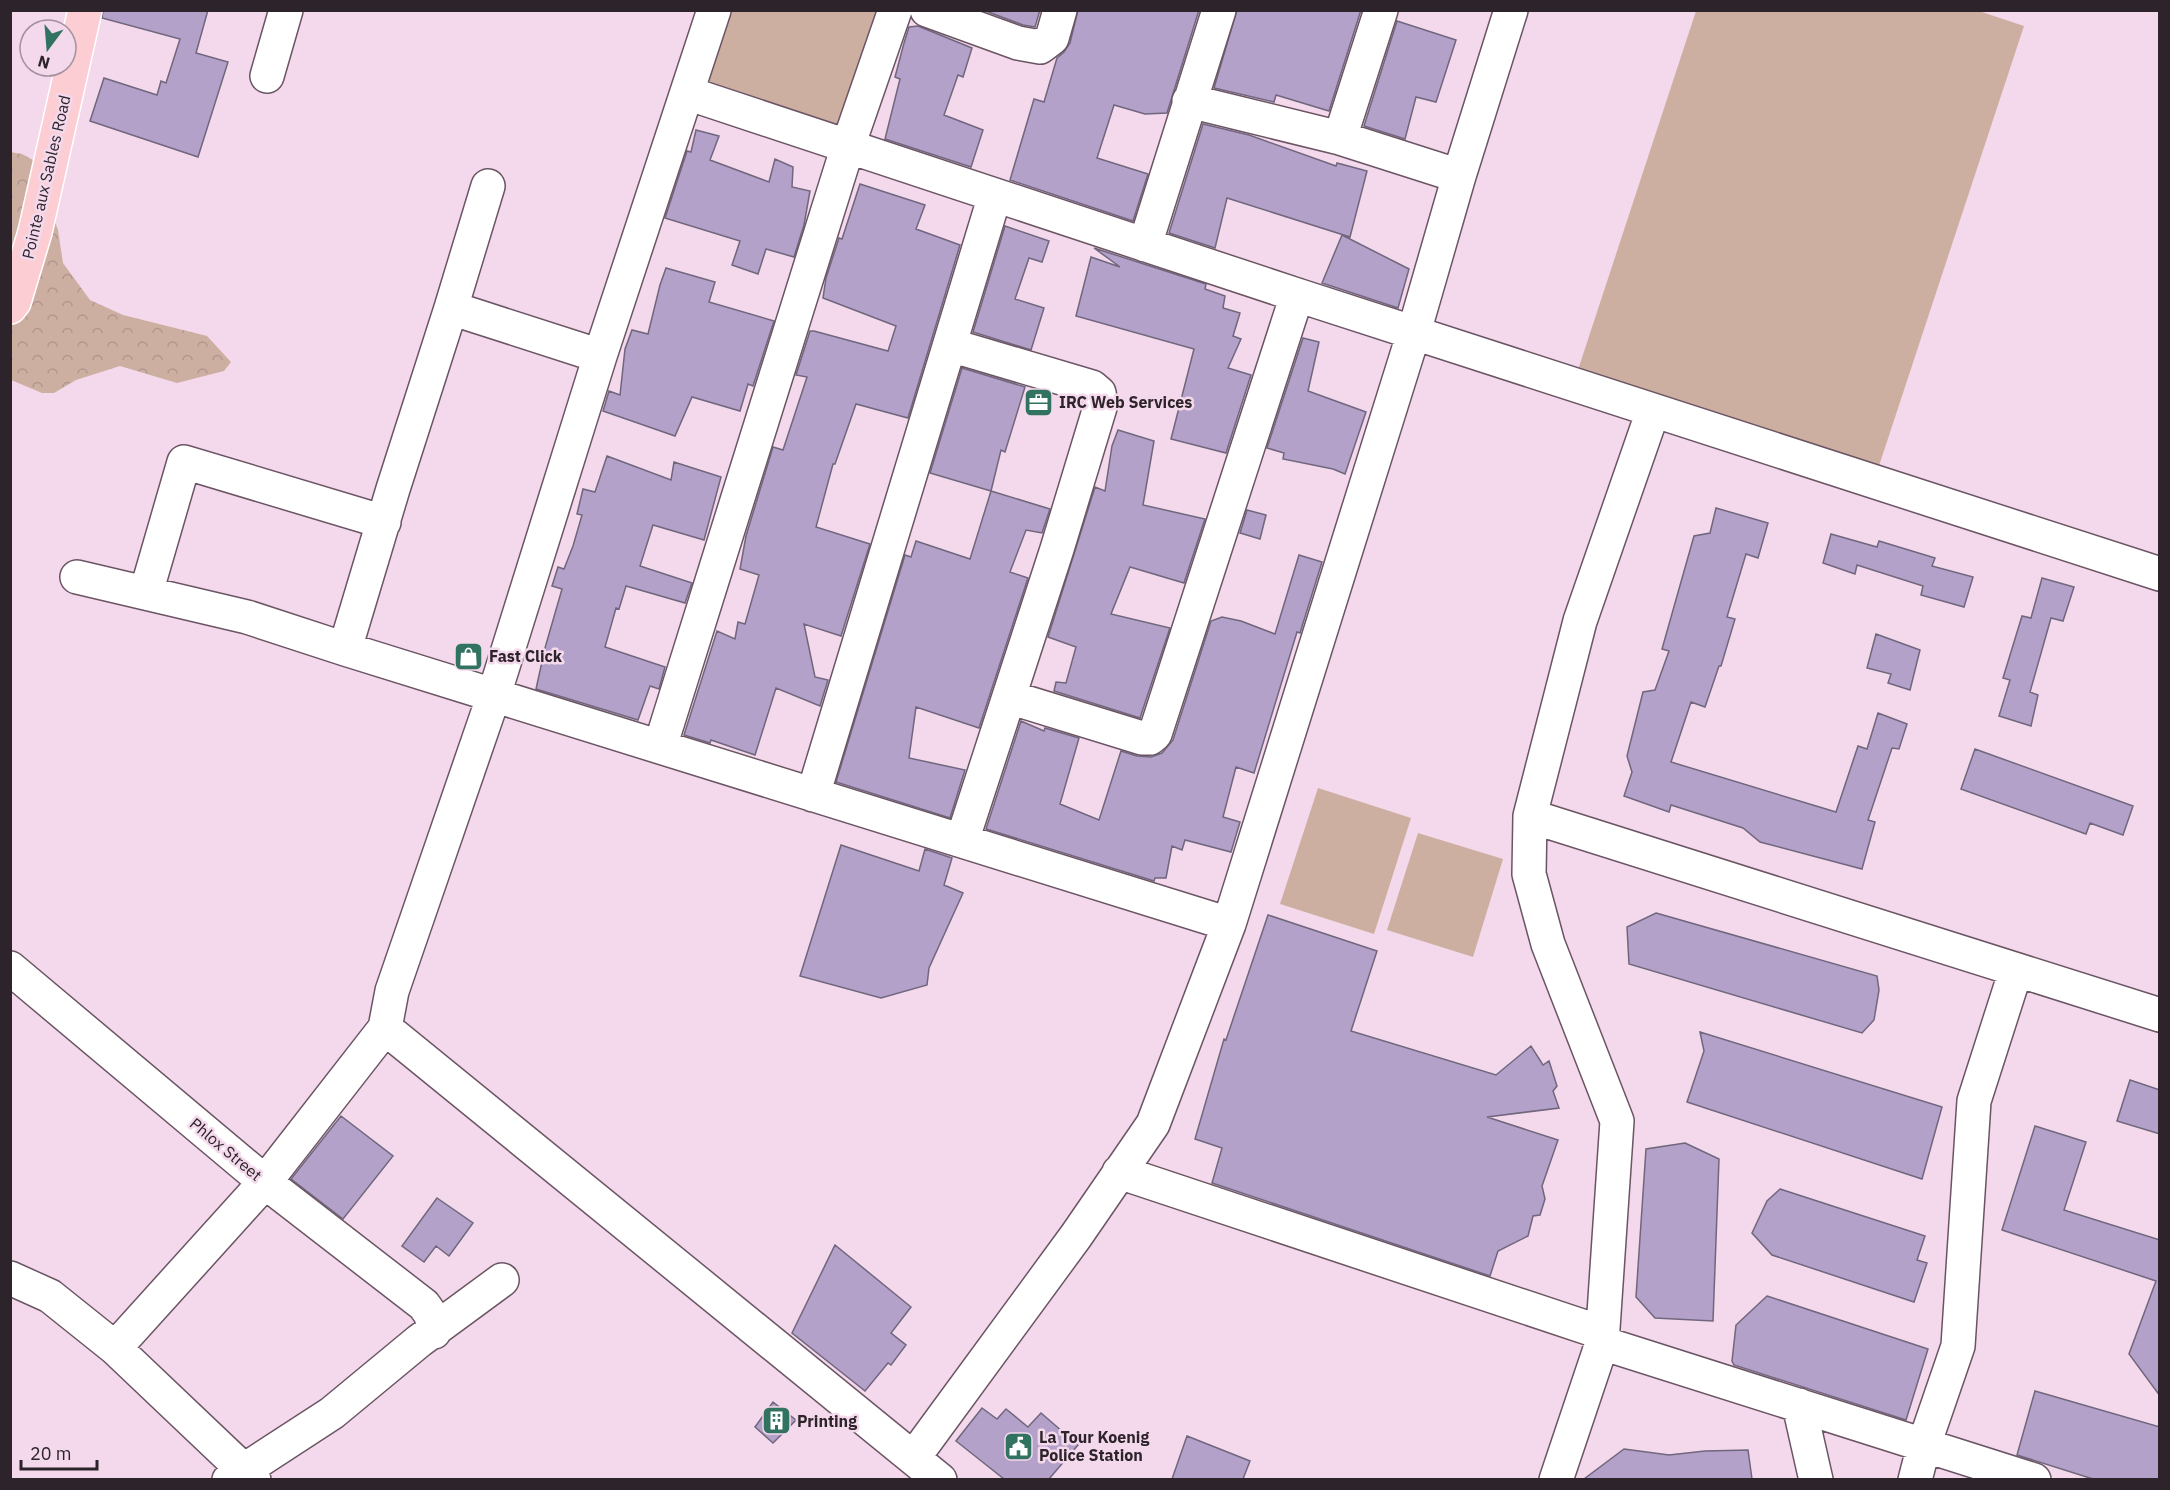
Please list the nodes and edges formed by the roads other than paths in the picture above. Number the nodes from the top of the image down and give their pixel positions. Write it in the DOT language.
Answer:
graph roads {
  1 [pos="85,10"];
  2 [pos="286,10"];
  3 [pos="714,10"];
  4 [pos="895,10"];
  5 [pos="927,10"];
  6 [pos="1060,10"];
  7 [pos="1219,10"];
  8 [pos="1381,10"];
  9 [pos="1511,10"];
  10 [pos="267,76"];
  11 [pos="687,93"];
  12 [pos="1189,101"];
  13 [pos="1340,138"];
  14 [pos="848,146"];
  15 [pos="1459,176"];
  16 [pos="488,186"];
  17 [pos="995,195"];
  18 [pos="1146,245"];
  19 [pos="1297,295"];
  20 [pos="10,307"];
  21 [pos="451,308"];
  22 [pos="1414,332"];
  23 [pos="950,345"];
  24 [pos="600,356"];
  25 [pos="1653,411"];
  26 [pos="384,522"];
  27 [pos="2160,574"];
  28 [pos="77,577"];
  29 [pos="146,593"];
  30 [pos="345,649"];
  31 [pos="494,695"];
  32 [pos="1009,697"];
  33 [pos="660,747"];
  34 [pos="813,795"];
  35 [pos="1530,816"];
  36 [pos="962,841"];
  37 [pos="1229,924"];
  38 [pos="10,968"];
  39 [pos="2016,970"];
  40 [pos="2160,1015"];
  41 [pos="385,1028"];
  42 [pos="1119,1172"];
  43 [pos="265,1182"];
  44 [pos="10,1278"];
  45 [pos="502,1280"];
  46 [pos="434,1332"];
  47 [pos="1603,1338"];
  48 [pos="115,1348"];
  49 [pos="1798,1405"];
  50 [pos="1924,1445"];
  51 [pos="914,1457"];
  52 [pos="242,1476"];
  53 [pos="940,1479"];
  54 [pos="1556,1479"];
  55 [pos="1816,1479"];
  56 [pos="1915,1479"];
  57 [pos="2034,1479"];
  1 -- 20 [label="main road, Pointe aux Sables Road"];
  2 -- 10 [label="street"];
  3 -- 11 [label="street"];
  4 -- 14 [label="street"];
  5 -- 6 [label="street"];
  7 -- 12 [label="street"];
  8 -- 13 [label="street"];
  9 -- 15 [label="street"];
  11 -- 14 [label="street"];
  11 -- 24 [label="street"];
  12 -- 13 [label="street"];
  12 -- 18 [label="street"];
  13 -- 15 [label="street"];
  14 -- 17 [label="street"];
  14 -- 33 [label="street"];
  15 -- 22 [label="street"];
  16 -- 21 [label="street"];
  17 -- 18 [label="street"];
  17 -- 23 [label="street"];
  18 -- 19 [label="street"];
  19 -- 22 [label="street"];
  19 -- 32 [label="street"];
  21 -- 24 [label="street"];
  21 -- 26 [label="street"];
  22 -- 25 [label="street"];
  22 -- 37 [label="street"];
  23 -- 32 [label="street"];
  23 -- 34 [label="street"];
  24 -- 31 [label="street"];
  25 -- 27 [label="street"];
  25 -- 35 [label="street"];
  26 -- 29 [label="street"];
  26 -- 30 [label="street"];
  28 -- 29 [label="street"];
  29 -- 30 [label="street"];
  30 -- 31 [label="street"];
  31 -- 33 [label="street"];
  31 -- 41 [label="street"];
  32 -- 36 [label="street"];
  33 -- 34 [label="street"];
  34 -- 36 [label="street"];
  35 -- 39 [label="street"];
  35 -- 47 [label="street"];
  36 -- 37 [label="street"];
  37 -- 42 [label="street"];
  38 -- 43 [label="street, Phlox Street"];
  39 -- 40 [label="street"];
  39 -- 50 [label="street"];
  41 -- 43 [label="street"];
  41 -- 51 [label="street"];
  42 -- 47 [label="street"];
  42 -- 51 [label="street"];
  43 -- 46 [label="street, Phlox Street"];
  43 -- 48 [label="street"];
  44 -- 48 [label="street"];
  45 -- 46 [label="street"];
  46 -- 52 [label="street"];
  47 -- 49 [label="street"];
  47 -- 54 [label="street"];
  48 -- 52 [label="street"];
  49 -- 50 [label="street"];
  49 -- 55 [label="street"];
  50 -- 56 [label="street"];
  50 -- 57 [label="street"];
  51 -- 53 [label="street"];
}
